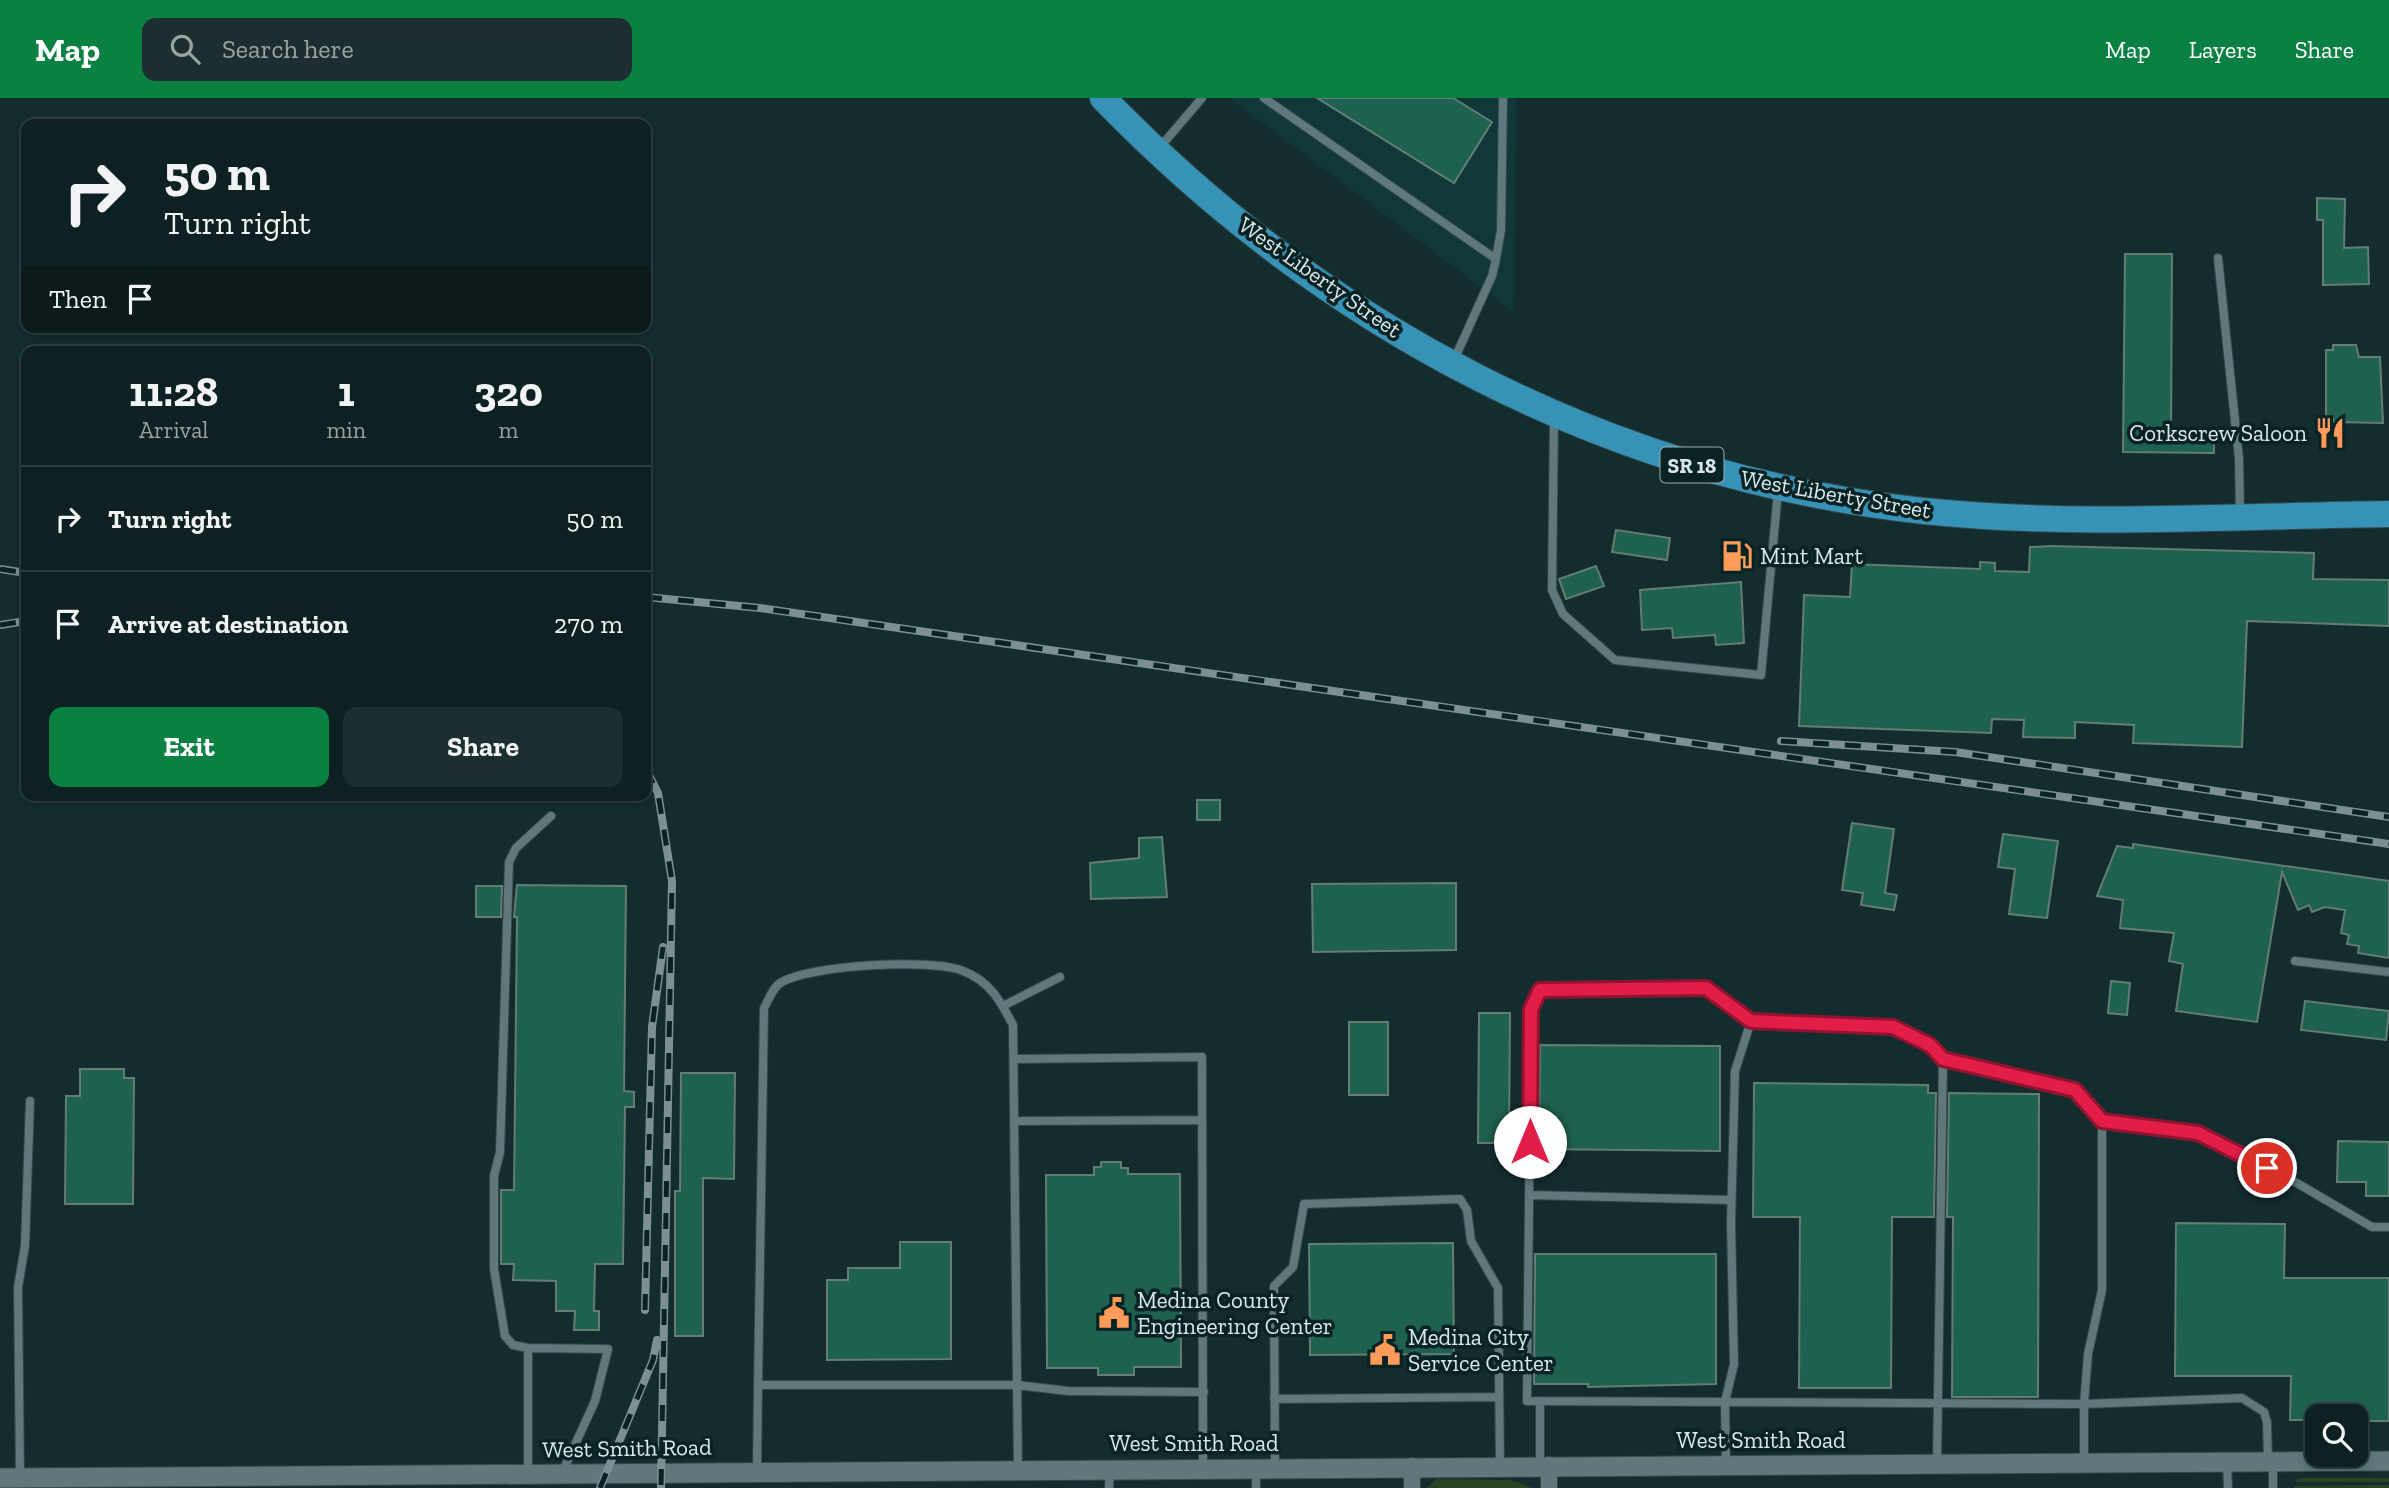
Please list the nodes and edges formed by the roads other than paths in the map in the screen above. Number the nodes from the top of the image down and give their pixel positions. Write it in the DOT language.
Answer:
graph roads {
  1 [pos="1104,98"];
  2 [pos="1202,98"];
  3 [pos="1264,98"];
  4 [pos="1503,98"];
  5 [pos="1157,151"];
  6 [pos="2218,258"];
  7 [pos="1496,259"];
  8 [pos="1452,364"];
  9 [pos="1554,415"];
  10 [pos="1779,487"];
  11 [pos="2389,514"];
  12 [pos="2240,516"];
  13 [pos="551,816"];
  14 [pos="2295,961"];
  15 [pos="2389,972"];
  16 [pos="1060,977"];
  17 [pos="1003,1006"];
  18 [pos="1751,1021"];
  19 [pos="1015,1059"];
  20 [pos="1943,1059"];
  21 [pos="30,1101"];
  22 [pos="1202,1120"];
  23 [pos="1015,1121"];
  24 [pos="2102,1121"];
  25 [pos="1529,1195"];
  26 [pos="1731,1199"];
  27 [pos="2389,1227"];
  28 [pos="528,1348"];
  29 [pos="758,1385"];
  30 [pos="1017,1385"];
  31 [pos="1204,1392"];
  32 [pos="1499,1397"];
  33 [pos="1274,1398"];
  34 [pos="1541,1401"];
  35 [pos="1725,1402"];
  36 [pos="1937,1404"];
  37 [pos="2084,1404"];
  38 [pos="2270,1461"];
  39 [pos="2389,1461"];
  40 [pos="2227,1462"];
  41 [pos="1937,1463"];
  42 [pos="2084,1463"];
  43 [pos="1500,1465"];
  44 [pos="1544,1465"];
  45 [pos="1726,1465"];
  46 [pos="1412,1466"];
  47 [pos="1265,1467"];
  48 [pos="1203,1468"];
  49 [pos="1018,1469"];
  50 [pos="528,1473"];
  51 [pos="562,1473"];
  52 [pos="765,1474"];
  53 [pos="0,1478"];
  54 [pos="20,1478"];
  55 [pos="1109,1478"];
  56 [pos="624,1480"];
  57 [pos="411,1481"];
  58 [pos="166,1482"];
  59 [pos="51,1483"];
  60 [pos="1256,1488"];
  61 [pos="1412,1488"];
  62 [pos="1549,1488"];
  63 [pos="2228,1488"];
  64 [pos="2273,1488"];
  1 -- 5 [label="highway, West Liberty Street / SR 18"];
  2 -- 5 [label="lane"];
  3 -- 7 [label="lane"];
  4 -- 7 [label="lane"];
  5 -- 8 [label="highway, West Liberty Street / SR 18"];
  6 -- 12 [label="lane"];
  7 -- 8 [label="lane"];
  8 -- 9 [label="highway, West Liberty Street / SR 18"];
  9 -- 10 [label="highway, West Liberty Street / SR 18"];
  9 -- 10 [label="lane"];
  10 -- 12 [label="highway, West Liberty Street / SR 18"];
  11 -- 12 [label="highway, West Liberty Street / SR 18"];
  13 -- 28 [label="lane"];
  14 -- 15 [label="lane"];
  16 -- 17 [label="lane"];
  17 -- 19 [label="lane"];
  17 -- 29 [label="lane"];
  18 -- 20 [label="lane"];
  18 -- 25 [label="lane"];
  18 -- 26 [label="lane"];
  19 -- 22 [label="lane"];
  19 -- 23 [label="lane"];
  20 -- 24 [label="lane"];
  20 -- 36 [label="lane"];
  21 -- 54 [label="lane"];
  22 -- 23 [label="lane"];
  22 -- 31 [label="lane"];
  23 -- 30 [label="lane"];
  24 -- 27 [label="lane"];
  24 -- 37 [label="lane"];
  25 -- 26 [label="lane"];
  25 -- 34 [label="lane"];
  26 -- 35 [label="lane"];
  28 -- 50 [label="lane"];
  28 -- 51 [label="lane"];
  29 -- 30 [label="lane"];
  29 -- 52 [label="lane"];
  30 -- 31 [label="lane"];
  30 -- 49 [label="lane"];
  31 -- 48 [label="lane"];
  32 -- 33 [label="lane"];
  32 -- 33 [label="lane"];
  32 -- 43 [label="lane"];
  33 -- 47 [label="lane"];
  34 -- 35 [label="lane"];
  34 -- 44 [label="lane"];
  35 -- 36 [label="lane"];
  35 -- 45 [label="lane"];
  36 -- 37 [label="lane"];
  36 -- 41 [label="lane"];
  37 -- 38 [label="lane"];
  37 -- 42 [label="lane"];
  38 -- 39 [label="street, West Smith Road"];
  38 -- 40 [label="street, West Smith Road"];
  38 -- 64 [label="lane"];
  40 -- 42 [label="street, West Smith Road"];
  40 -- 63 [label="lane"];
  41 -- 42 [label="street, West Smith Road"];
  41 -- 45 [label="street, West Smith Road"];
  43 -- 44 [label="street, West Smith Road"];
  43 -- 46 [label="street, West Smith Road"];
  44 -- 45 [label="street, West Smith Road"];
  44 -- 62 [label="street"];
  46 -- 47 [label="street, West Smith Road"];
  46 -- 61 [label="street"];
  47 -- 48 [label="street, West Smith Road"];
  47 -- 60 [label="lane"];
  48 -- 55 [label="street, West Smith Road"];
  49 -- 52 [label="street, West Smith Road"];
  49 -- 55 [label="street, West Smith Road"];
  50 -- 51 [label="street, West Smith Road"];
  50 -- 57 [label="street, West Smith Road"];
  51 -- 56 [label="street, West Smith Road"];
  52 -- 56 [label="street, West Smith Road"];
  53 -- 54 [label="street, West Smith Road"];
  54 -- 59 [label="street, West Smith Road"];
  57 -- 58 [label="street, West Smith Road"];
  58 -- 59 [label="street, West Smith Road"];
}
